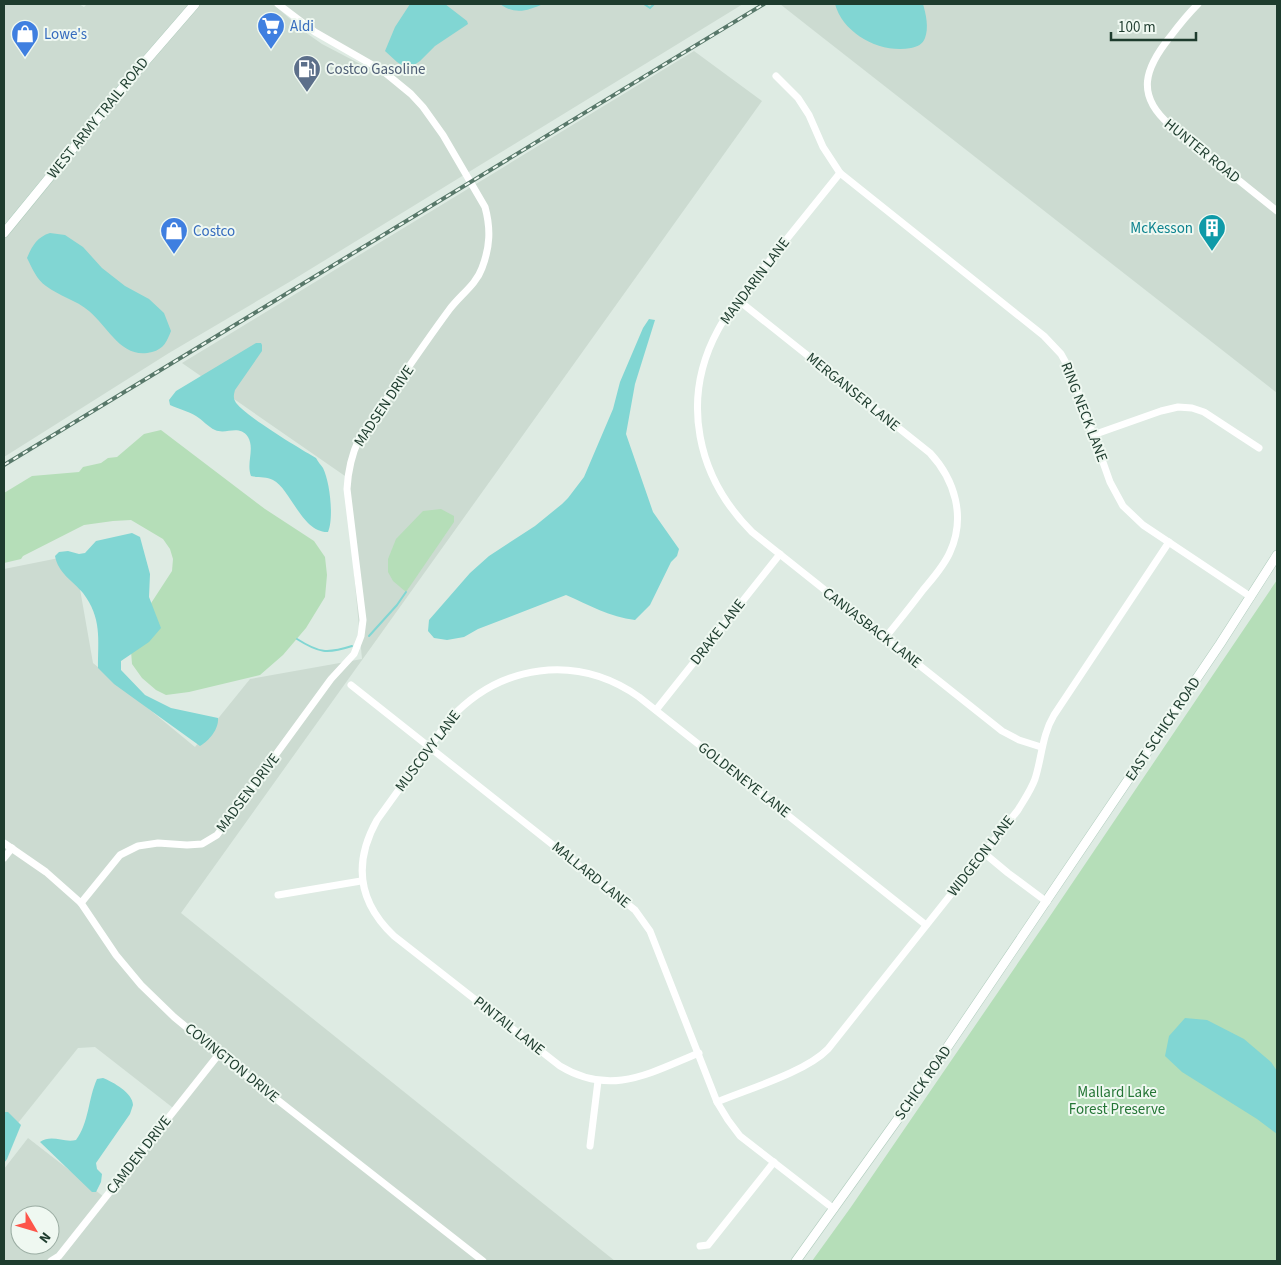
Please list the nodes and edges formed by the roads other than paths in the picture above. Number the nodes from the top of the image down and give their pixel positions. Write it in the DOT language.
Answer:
graph roads {
  1 [pos="195,4"];
  2 [pos="278,4"];
  3 [pos="1198,4"];
  4 [pos="776,76"];
  5 [pos="840,173"];
  6 [pos="1277,211"];
  7 [pos="4,233"];
  8 [pos="738,300"];
  9 [pos="1093,435"];
  10 [pos="1259,448"];
  11 [pos="718,490"];
  12 [pos="1169,542"];
  13 [pos="780,554"];
  14 [pos="1277,555"];
  15 [pos="1251,597"];
  16 [pos="885,638"];
  17 [pos="547,670"];
  18 [pos="351,685"];
  19 [pos="656,710"];
  20 [pos="429,747"];
  21 [pos="1041,747"];
  22 [pos="4,843"];
  23 [pos="12,848"];
  24 [pos="984,853"];
  25 [pos="4,858"];
  26 [pos="362,881"];
  27 [pos="278,895"];
  28 [pos="1047,902"];
  29 [pos="81,904"];
  30 [pos="926,925"];
  31 [pos="699,1053"];
  32 [pos="219,1054"];
  33 [pos="598,1081"];
  34 [pos="717,1102"];
  35 [pos="590,1146"];
  36 [pos="774,1162"];
  37 [pos="834,1209"];
  38 [pos="700,1246"];
  39 [pos="58,1259"];
  40 [pos="51,1261"];
  41 [pos="483,1261"];
  42 [pos="796,1261"];
  1 -- 7 [label="street, WEST ARMY TRAIL ROAD"];
  2 -- 29 [label="street, MADSEN DRIVE"];
  3 -- 6 [label="street, HUNTER ROAD"];
  4 -- 5 [label="street, RING NECK LANE"];
  5 -- 8 [label="street, MANDARIN LANE"];
  5 -- 9 [label="street, RING NECK LANE"];
  8 -- 11 [label="street, MANDARIN LANE"];
  8 -- 16 [label="street, MERGANSER LANE"];
  9 -- 10 [label="street"];
  9 -- 12 [label="street, RING NECK LANE"];
  11 -- 13 [label="street, CANVASBACK LANE"];
  12 -- 15 [label="street, RING NECK LANE"];
  12 -- 21 [label="street, WIDGEON LANE"];
  13 -- 16 [label="street, CANVASBACK LANE"];
  13 -- 19 [label="street, DRAKE LANE"];
  14 -- 15 [label="street, EAST SCHICK ROAD"];
  15 -- 28 [label="street, EAST SCHICK ROAD"];
  16 -- 21 [label="street, CANVASBACK LANE"];
  17 -- 19 [label="street, GOLDENEYE LANE"];
  17 -- 20 [label="street, MUSCOVY LANE"];
  18 -- 20 [label="street, MALLARD LANE"];
  19 -- 30 [label="street, GOLDENEYE LANE"];
  20 -- 26 [label="street, MUSCOVY LANE"];
  20 -- 31 [label="street, MALLARD LANE"];
  21 -- 24 [label="street, WIDGEON LANE"];
  22 -- 23 [label="street, COVINGTON DRIVE"];
  23 -- 25 [label="street"];
  23 -- 29 [label="street, COVINGTON DRIVE"];
  24 -- 28 [label="street"];
  24 -- 30 [label="street, WIDGEON LANE"];
  26 -- 27 [label="street"];
  26 -- 33 [label="street, PINTAIL LANE"];
  28 -- 37 [label="street, SCHICK ROAD"];
  29 -- 32 [label="street, COVINGTON DRIVE"];
  30 -- 34 [label="street, WIDGEON LANE"];
  31 -- 33 [label="street, PINTAIL LANE"];
  31 -- 34 [label="street, MALLARD LANE"];
  32 -- 39 [label="street, CAMDEN DRIVE"];
  32 -- 41 [label="street, COVINGTON DRIVE"];
  33 -- 35 [label="street"];
  34 -- 36 [label="street, MALLARD LANE"];
  36 -- 37 [label="street, MALLARD LANE"];
  36 -- 38 [label="street"];
  37 -- 42 [label="street, SCHICK ROAD"];
  39 -- 40 [label="street, CAMDEN DRIVE"];
}
